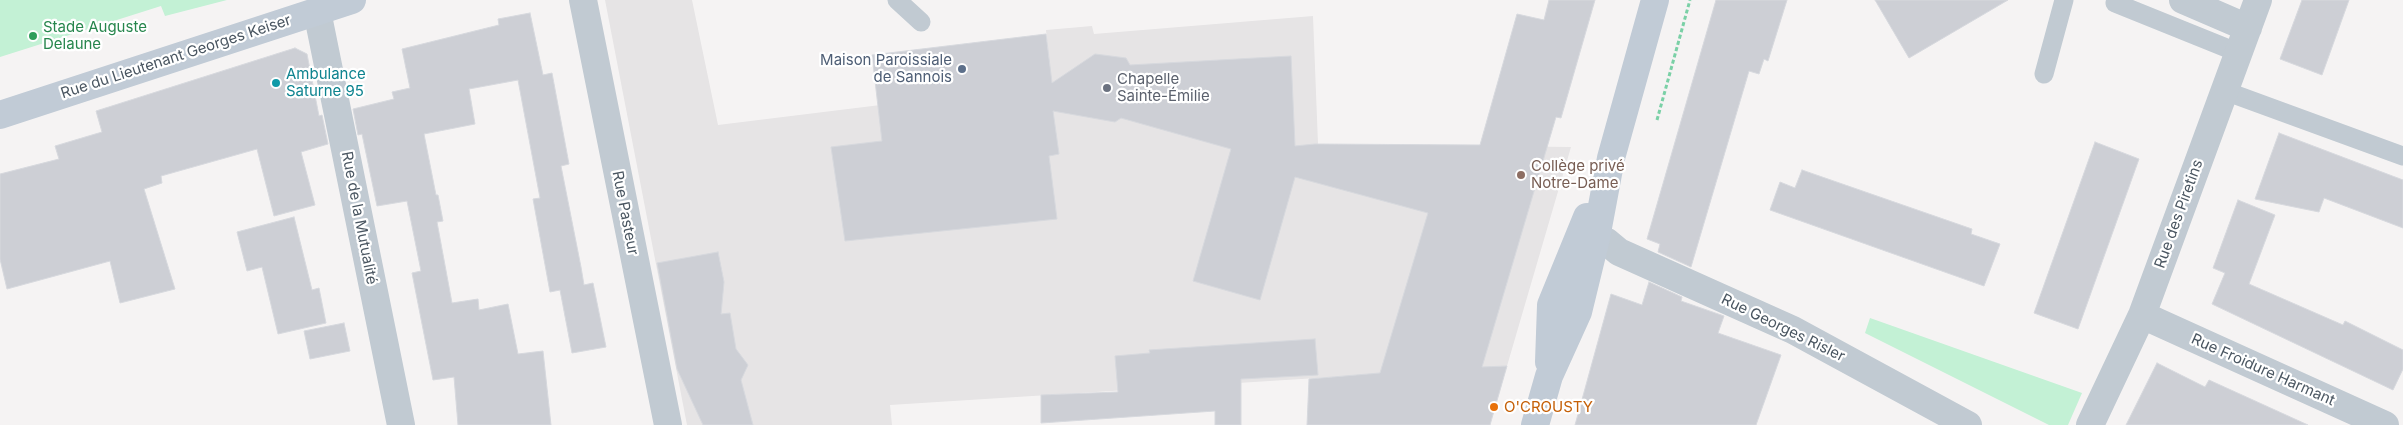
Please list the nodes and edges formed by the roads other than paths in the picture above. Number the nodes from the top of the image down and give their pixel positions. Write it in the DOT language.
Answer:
graph roads {
  1 [pos="352,0"];
  2 [pos="583,0"];
  3 [pos="896,0"];
  4 [pos="1654,0"];
  5 [pos="2064,0"];
  6 [pos="2183,0"];
  7 [pos="2258,0"];
  8 [pos="2115,3"];
  9 [pos="317,11"];
  10 [pos="921,22"];
  11 [pos="2244,40"];
  12 [pos="2044,74"];
  13 [pos="2225,91"];
  14 [pos="0,115"];
  15 [pos="2403,156"];
  16 [pos="1611,158"];
  17 [pos="1596,238"];
  18 [pos="2142,315"];
  19 [pos="1549,376"];
  20 [pos="401,425"];
  21 [pos="668,425"];
  22 [pos="1535,425"];
  23 [pos="1968,425"];
  24 [pos="2090,425"];
  25 [pos="2385,425"];
  1 -- 9 [label="main road, Rue du Lieutenant Georges Keiser"];
  2 -- 21 [label="street, Rue Pasteur"];
  3 -- 10 [label="lane"];
  4 -- 16 [label="main road"];
  5 -- 12 [label="lane"];
  6 -- 11 [label="street"];
  7 -- 11 [label="street, Rue des Piretins"];
  8 -- 11 [label="lane"];
  9 -- 14 [label="main road, Rue du Lieutenant Georges Keiser"];
  9 -- 20 [label="street, Rue de la Mutualité"];
  11 -- 13 [label="street, Rue des Piretins"];
  13 -- 15 [label="lane"];
  13 -- 18 [label="street, Rue des Piretins"];
  16 -- 17 [label="main road"];
  16 -- 19 [label="main road"];
  17 -- 19 [label="main road"];
  17 -- 23 [label="street, Rue Georges Risler"];
  18 -- 24 [label="street, Rue des Piretins"];
  18 -- 25 [label="street, Rue Froidure Harmant"];
  19 -- 22 [label="main road"];
}
